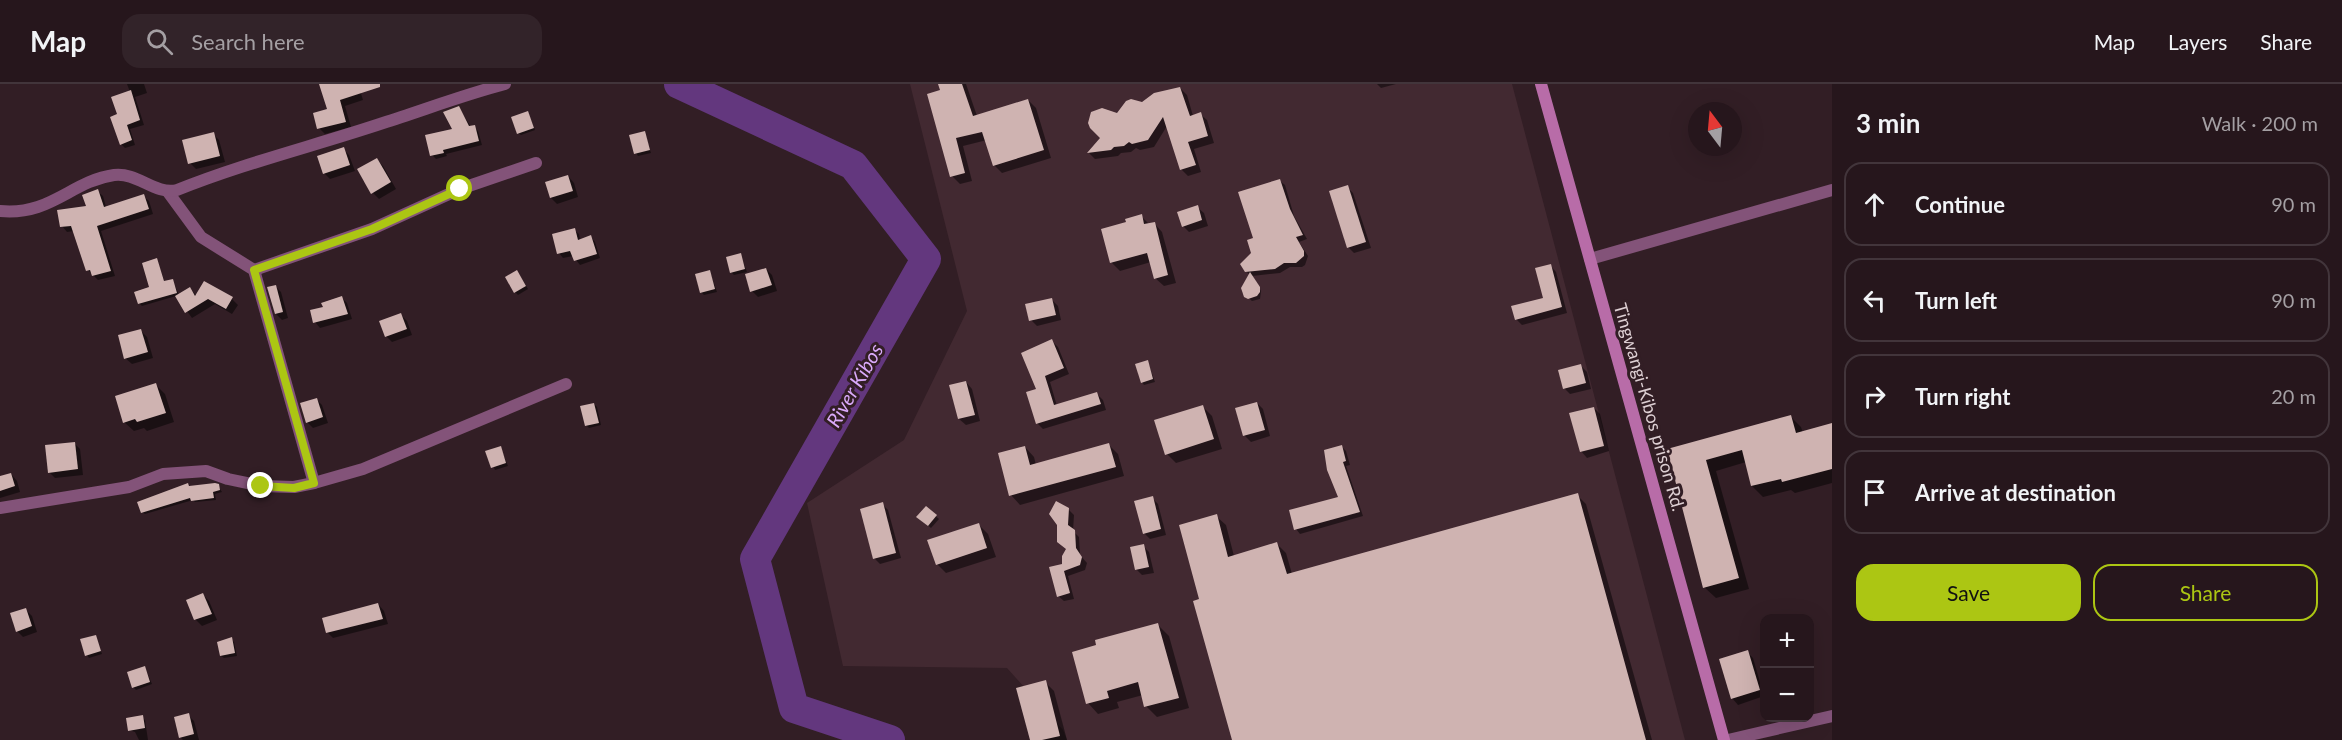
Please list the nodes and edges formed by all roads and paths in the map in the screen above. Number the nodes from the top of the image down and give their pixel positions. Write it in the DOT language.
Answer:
graph roads {
  1 [pos="506,84"];
  2 [pos="1541,84"];
  3 [pos="536,163"];
  4 [pos="1832,190"];
  5 [pos="168,192"];
  6 [pos="0,211"];
  7 [pos="1590,259"];
  8 [pos="254,270"];
  9 [pos="566,384"];
  10 [pos="314,483"];
  11 [pos="0,508"];
  12 [pos="1832,716"];
  13 [pos="1726,740"];
  1 -- 5 [label="street"];
  2 -- 7 [label="street, Tingwangi-Kibos prison Rd."];
  3 -- 8 [label="street"];
  4 -- 7 [label="street"];
  5 -- 6 [label="street"];
  5 -- 8 [label="street"];
  7 -- 13 [label="street, Tingwangi-Kibos prison Rd."];
  8 -- 10 [label="street"];
  9 -- 10 [label="street"];
  10 -- 11 [label="street"];
  12 -- 13 [label="street"];
}
